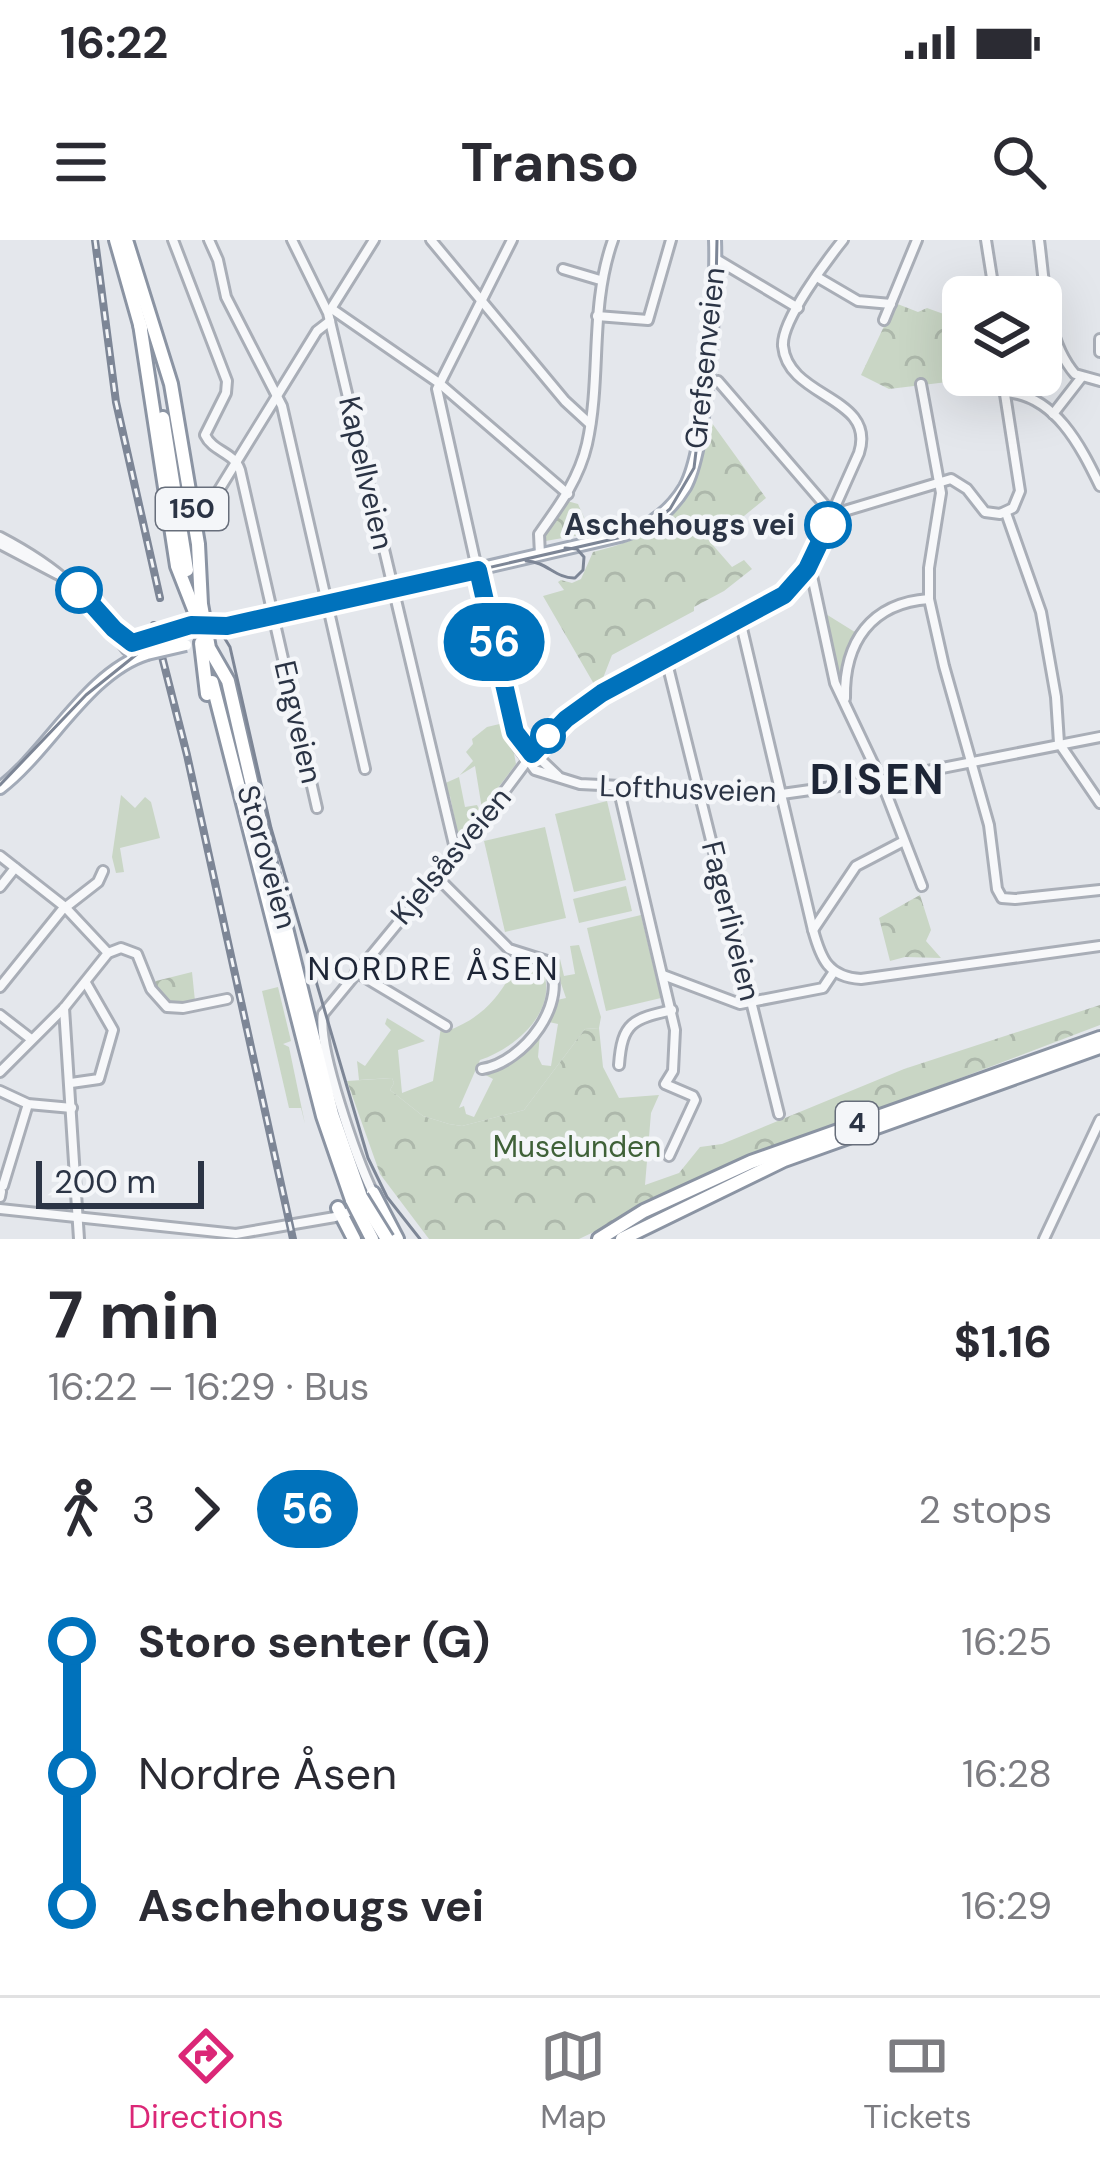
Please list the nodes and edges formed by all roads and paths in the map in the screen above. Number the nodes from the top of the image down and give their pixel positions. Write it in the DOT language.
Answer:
graph roads {
  1 [pos="122,240"];
  2 [pos="173,240"];
  3 [pos="209,240"];
  4 [pos="292,240"];
  5 [pos="374,240"];
  6 [pos="431,240"];
  7 [pos="512,240"];
  8 [pos="613,240"];
  9 [pos="670,240"];
  10 [pos="715,240"];
  11 [pos="843,240"];
  12 [pos="917,240"];
  13 [pos="986,240"];
  14 [pos="1039,240"];
  15 [pos="716,259"];
  16 [pos="563,269"];
  17 [pos="992,276"];
  18 [pos="817,277"];
  19 [pos="600,280"];
  20 [pos="481,300"];
  21 [pos="891,304"];
  22 [pos="798,308"];
  23 [pos="330,314"];
  24 [pos="597,316"];
  25 [pos="884,320"];
  26 [pos="140,324"];
  27 [pos="1100,339"];
  28 [pos="1100,352"];
  29 [pos="1081,378"];
  30 [pos="718,381"];
  31 [pos="1100,381"];
  32 [pos="439,383"];
  33 [pos="921,384"];
  34 [pos="278,394"];
  35 [pos="163,396"];
  36 [pos="1005,396"];
  37 [pos="1026,396"];
  38 [pos="1053,414"];
  39 [pos="590,424"];
  40 [pos="237,460"];
  41 [pos="940,480"];
  42 [pos="1100,487"];
  43 [pos="568,494"];
  44 [pos="833,512"];
  45 [pos="1006,513"];
  46 [pos="203,516"];
  47 [pos="0,541"];
  48 [pos="540,555"];
  49 [pos="477,567"];
  50 [pos="807,569"];
  51 [pos="191,570"];
  52 [pos="392,587"];
  53 [pos="929,599"];
  54 [pos="326,602"];
  55 [pos="274,615"];
  56 [pos="740,620"];
  57 [pos="203,632"];
  58 [pos="136,649"];
  59 [pos="666,658"];
  60 [pos="845,705"];
  61 [pos="1100,737"];
  62 [pos="1059,743"];
  63 [pos="529,758"];
  64 [pos="972,761"];
  65 [pos="365,769"];
  66 [pos="881,780"];
  67 [pos="0,786"];
  68 [pos="618,788"];
  69 [pos="700,792"];
  70 [pos="782,794"];
  71 [pos="1100,802"];
  72 [pos="317,808"];
  73 [pos="251,832"];
  74 [pos="902,842"];
  75 [pos="266,846"];
  76 [pos="456,853"];
  77 [pos="0,856"];
  78 [pos="15,868"];
  79 [pos="103,871"];
  80 [pos="436,876"];
  81 [pos="922,886"];
  82 [pos="0,887"];
  83 [pos="1100,890"];
  84 [pos="65,908"];
  85 [pos="813,930"];
  86 [pos="1100,946"];
  87 [pos="108,953"];
  88 [pos="356,972"];
  89 [pos="833,973"];
  90 [pos="663,975"];
  91 [pos="86,983"];
  92 [pos="0,987"];
  93 [pos="227,999"];
  94 [pos="751,1005"];
  95 [pos="64,1008"];
  96 [pos="672,1010"];
  97 [pos="0,1015"];
  98 [pos="446,1026"];
  99 [pos="1100,1038"];
  100 [pos="32,1039"];
  101 [pos="1100,1047"];
  102 [pos="619,1066"];
  103 [pos="482,1069"];
  104 [pos="0,1072"];
  105 [pos="70,1083"];
  106 [pos="0,1091"];
  107 [pos="28,1104"];
  108 [pos="72,1108"];
  109 [pos="779,1114"];
  110 [pos="328,1115"];
  111 [pos="1100,1120"];
  112 [pos="669,1156"];
  113 [pos="2,1192"];
  114 [pos="364,1196"];
  115 [pos="0,1209"];
  116 [pos="340,1211"];
  117 [pos="80,1217"];
  118 [pos="620,1223"];
  119 [pos="79,1239"];
  120 [pos="354,1239"];
  121 [pos="377,1239"];
  122 [pos="397,1239"];
  123 [pos="589,1239"];
  124 [pos="599,1239"];
  125 [pos="622,1239"];
  126 [pos="1045,1239"];
  1 -- 26 [label="highway, 150"];
  1 -- 35 [label="highway, 150"];
  1 -- 57 [label="highway, 150"];
  2 -- 40 [label="street, Engveien"];
  3 -- 34 [label="street"];
  4 -- 23 [label="street, Kapellveien"];
  5 -- 23 [label="street"];
  6 -- 20 [label="street"];
  7 -- 20 [label="street"];
  8 -- 19 [label="street"];
  9 -- 24 [label="street"];
  10 -- 15 [label="main road, Grefsenveien"];
  11 -- 18 [label="street, Kjelsåsveien"];
  12 -- 21 [label="street"];
  13 -- 17 [label="street"];
  14 -- 29 [label="street"];
  15 -- 22 [label="street"];
  15 -- 48 [label="main road, Grefsenveien"];
  16 -- 19 [label="street"];
  18 -- 21 [label="street"];
  18 -- 22 [label="street, Kjelsåsveien"];
  19 -- 24 [label="street"];
  20 -- 32 [label="street"];
  20 -- 39 [label="street"];
  21 -- 25 [label="street"];
  22 -- 44 [label="street, Kjelsåsveien"];
  23 -- 32 [label="street"];
  23 -- 34 [label="street"];
  23 -- 52 [label="street, Kapellveien"];
  24 -- 39 [label="street"];
  26 -- 35 [label="highway, 150"];
  26 -- 57 [label="highway, 150"];
  27 -- 28 [label="street"];
  29 -- 31 [label="street"];
  29 -- 38 [label="street"];
  30 -- 44 [label="street"];
  32 -- 43 [label="street"];
  32 -- 49 [label="street"];
  33 -- 41 [label="street"];
  34 -- 40 [label="street"];
  34 -- 54 [label="street"];
  35 -- 51 [label="highway, 150"];
  36 -- 45 [label="street"];
  37 -- 38 [label="street"];
  38 -- 42 [label="street"];
  39 -- 43 [label="street"];
  40 -- 46 [label="street"];
  40 -- 55 [label="street, Engveien"];
  41 -- 44 [label="street"];
  41 -- 45 [label="street"];
  41 -- 53 [label="street"];
  43 -- 48 [label="street"];
  44 -- 50 [label="street, Kjelsåsveien"];
  45 -- 62 [label="street"];
  47 -- 58 [label="street"];
  48 -- 49 [label="main road, Grefsenveien"];
  49 -- 52 [label="main road, Grefsenveien"];
  49 -- 63 [label="street"];
  50 -- 56 [label="street, Kjelsåsveien"];
  50 -- 60 [label="street"];
  52 -- 54 [label="main road, Grefsenveien"];
  52 -- 76 [label="street, Kapellveien"];
  53 -- 60 [label="street"];
  53 -- 64 [label="street"];
  54 -- 55 [label="main road, Grefsenveien"];
  54 -- 65 [label="street"];
  55 -- 57 [label="main road, Grefsenveien"];
  55 -- 72 [label="street, Engveien"];
  56 -- 59 [label="street, Kjelsåsveien"];
  56 -- 70 [label="street"];
  57 -- 58 [label="main road, Grefsenveien, bridge"];
  57 -- 58 [label="main road, Grefsenveien, bridge"];
  57 -- 73 [label="highway, 150"];
  57 -- 75 [label="highway, 150"];
  58 -- 67 [label="main road, Grefsenveien"];
  59 -- 63 [label="street, Kjelsåsveien"];
  59 -- 69 [label="street, Fagerliveien"];
  60 -- 66 [label="street"];
  61 -- 62 [label="street, Lofthusveien"];
  62 -- 64 [label="street, Lofthusveien"];
  62 -- 71 [label="street"];
  63 -- 68 [label="street, Lofthusveien"];
  63 -- 76 [label="street, Kjelsåsveien"];
  64 -- 66 [label="street, Lofthusveien"];
  64 -- 83 [label="street"];
  66 -- 70 [label="street, Lofthusveien"];
  66 -- 74 [label="street"];
  68 -- 69 [label="street, Lofthusveien"];
  68 -- 90 [label="street"];
  69 -- 70 [label="street, Lofthusveien"];
  69 -- 94 [label="street, Fagerliveien"];
  70 -- 85 [label="street"];
  73 -- 75 [label="highway, Storoveien / 150"];
  73 -- 110 [label="highway, Storoveien / 150"];
  74 -- 81 [label="street"];
  74 -- 85 [label="street"];
  75 -- 110 [label="highway, Storoveien / 150"];
  76 -- 80 [label="street, Kjelsåsveien"];
  77 -- 78 [label="street"];
  78 -- 82 [label="street"];
  78 -- 84 [label="street"];
  79 -- 84 [label="street"];
  80 -- 88 [label="street, Kjelsåsveien"];
  80 -- 103 [label="street"];
  84 -- 87 [label="street"];
  84 -- 92 [label="street"];
  85 -- 89 [label="street"];
  86 -- 89 [label="street"];
  87 -- 91 [label="street"];
  87 -- 93 [label="street"];
  88 -- 98 [label="street"];
  88 -- 114 [label="street, Kjelsåsveien"];
  89 -- 94 [label="street"];
  90 -- 94 [label="street"];
  90 -- 96 [label="street"];
  91 -- 95 [label="street"];
  91 -- 105 [label="street"];
  94 -- 109 [label="street, Fagerliveien"];
  95 -- 100 [label="street"];
  95 -- 105 [label="street"];
  96 -- 102 [label="street"];
  96 -- 112 [label="street"];
  97 -- 100 [label="street"];
  99 -- 118 [label="highway, 4"];
  100 -- 104 [label="street"];
  101 -- 125 [label="highway, 4"];
  105 -- 108 [label="street"];
  106 -- 107 [label="street"];
  107 -- 108 [label="street"];
  107 -- 113 [label="street"];
  108 -- 117 [label="street"];
  110 -- 114 [label="highway, Storoveien / 150"];
  111 -- 126 [label="street"];
  114 -- 116 [label="street"];
  114 -- 121 [label="highway, 150, bridge"];
  114 -- 121 [label="highway, 150, bridge"];
  114 -- 122 [label="highway"];
  115 -- 117 [label="street"];
  116 -- 117 [label="street"];
  116 -- 120 [label="highway"];
  117 -- 119 [label="street"];
  118 -- 123 [label="highway, 4"];
  118 -- 124 [label="highway, 4"];
}
